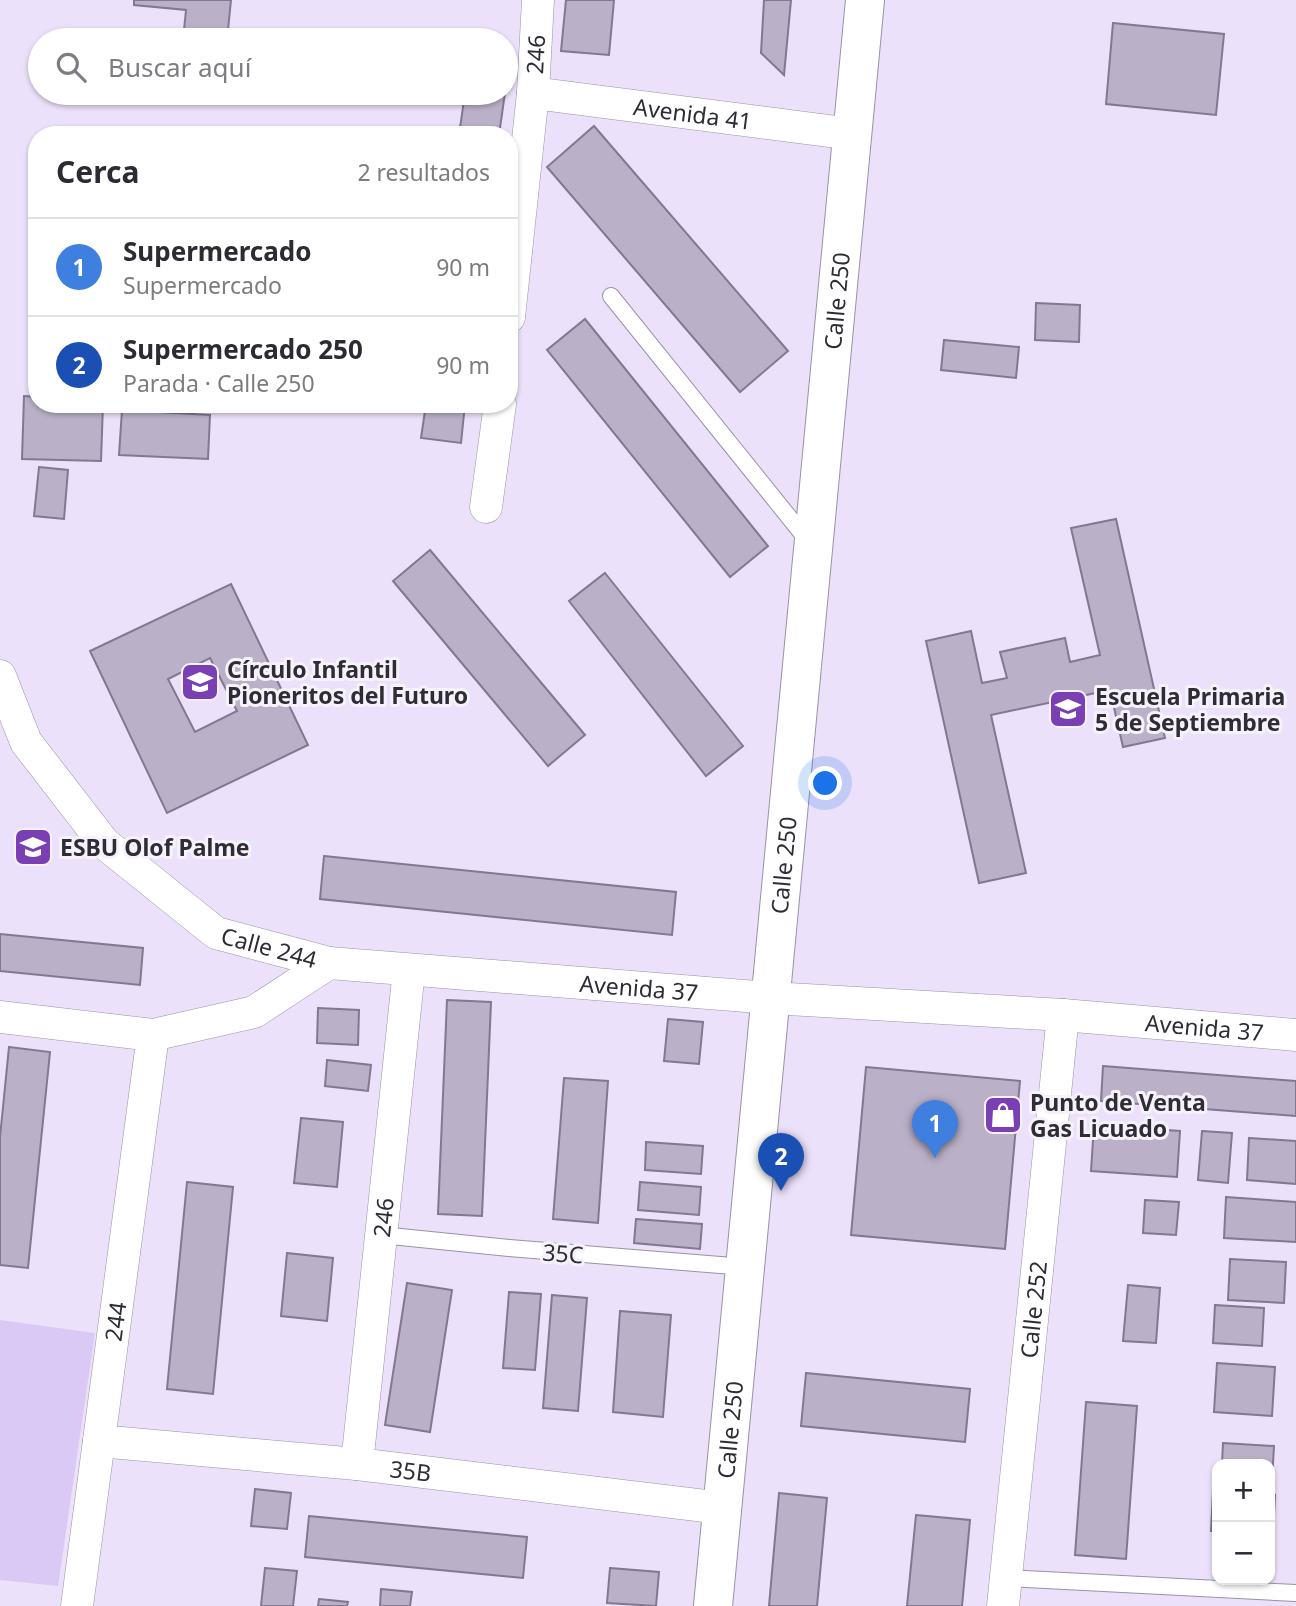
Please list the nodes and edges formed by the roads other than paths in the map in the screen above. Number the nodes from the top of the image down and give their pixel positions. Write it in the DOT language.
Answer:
graph roads {
  1 [pos="538,0"];
  2 [pos="865,0"];
  3 [pos="533,93"];
  4 [pos="852,134"];
  5 [pos="518,233"];
  6 [pos="611,296"];
  7 [pos="499,413"];
  8 [pos="486,507"];
  9 [pos="813,547"];
  10 [pos="0,676"];
  11 [pos="329,963"];
  12 [pos="409,970"];
  13 [pos="771,998"];
  14 [pos="1063,1015"];
  15 [pos="0,1017"];
  16 [pos="153,1035"];
  17 [pos="1296,1035"];
  18 [pos="381,1235"];
  19 [pos="745,1267"];
  20 [pos="99,1441"];
  21 [pos="357,1464"];
  22 [pos="722,1508"];
  23 [pos="1005,1592"];
  24 [pos="1296,1594"];
  25 [pos="77,1606"];
  26 [pos="713,1606"];
  1 -- 3 [label="street, 246"];
  2 -- 4 [label="main road, Calle 250"];
  3 -- 4 [label="street, Avenida 41"];
  3 -- 5 [label="street, 246"];
  4 -- 9 [label="main road, Calle 250"];
  6 -- 9 [label="lane"];
  7 -- 8 [label="street"];
  9 -- 13 [label="main road, Calle 250"];
  10 -- 11 [label="street, Calle 244"];
  11 -- 12 [label="street, Avenida 37"];
  11 -- 16 [label="street"];
  12 -- 13 [label="street, Avenida 37"];
  12 -- 18 [label="street, 246"];
  13 -- 14 [label="street, Avenida 37"];
  13 -- 19 [label="main road, Calle 250"];
  14 -- 17 [label="street, Avenida 37"];
  14 -- 23 [label="street, Calle 252"];
  15 -- 16 [label="street"];
  16 -- 20 [label="street, 244"];
  18 -- 19 [label="lane, 35C"];
  18 -- 21 [label="street, 246"];
  19 -- 22 [label="main road, Calle 250"];
  20 -- 21 [label="street, 35B"];
  20 -- 25 [label="street, 244"];
  21 -- 22 [label="street, 35B"];
  22 -- 26 [label="main road, Calle 250"];
  23 -- 24 [label="lane"];
}
